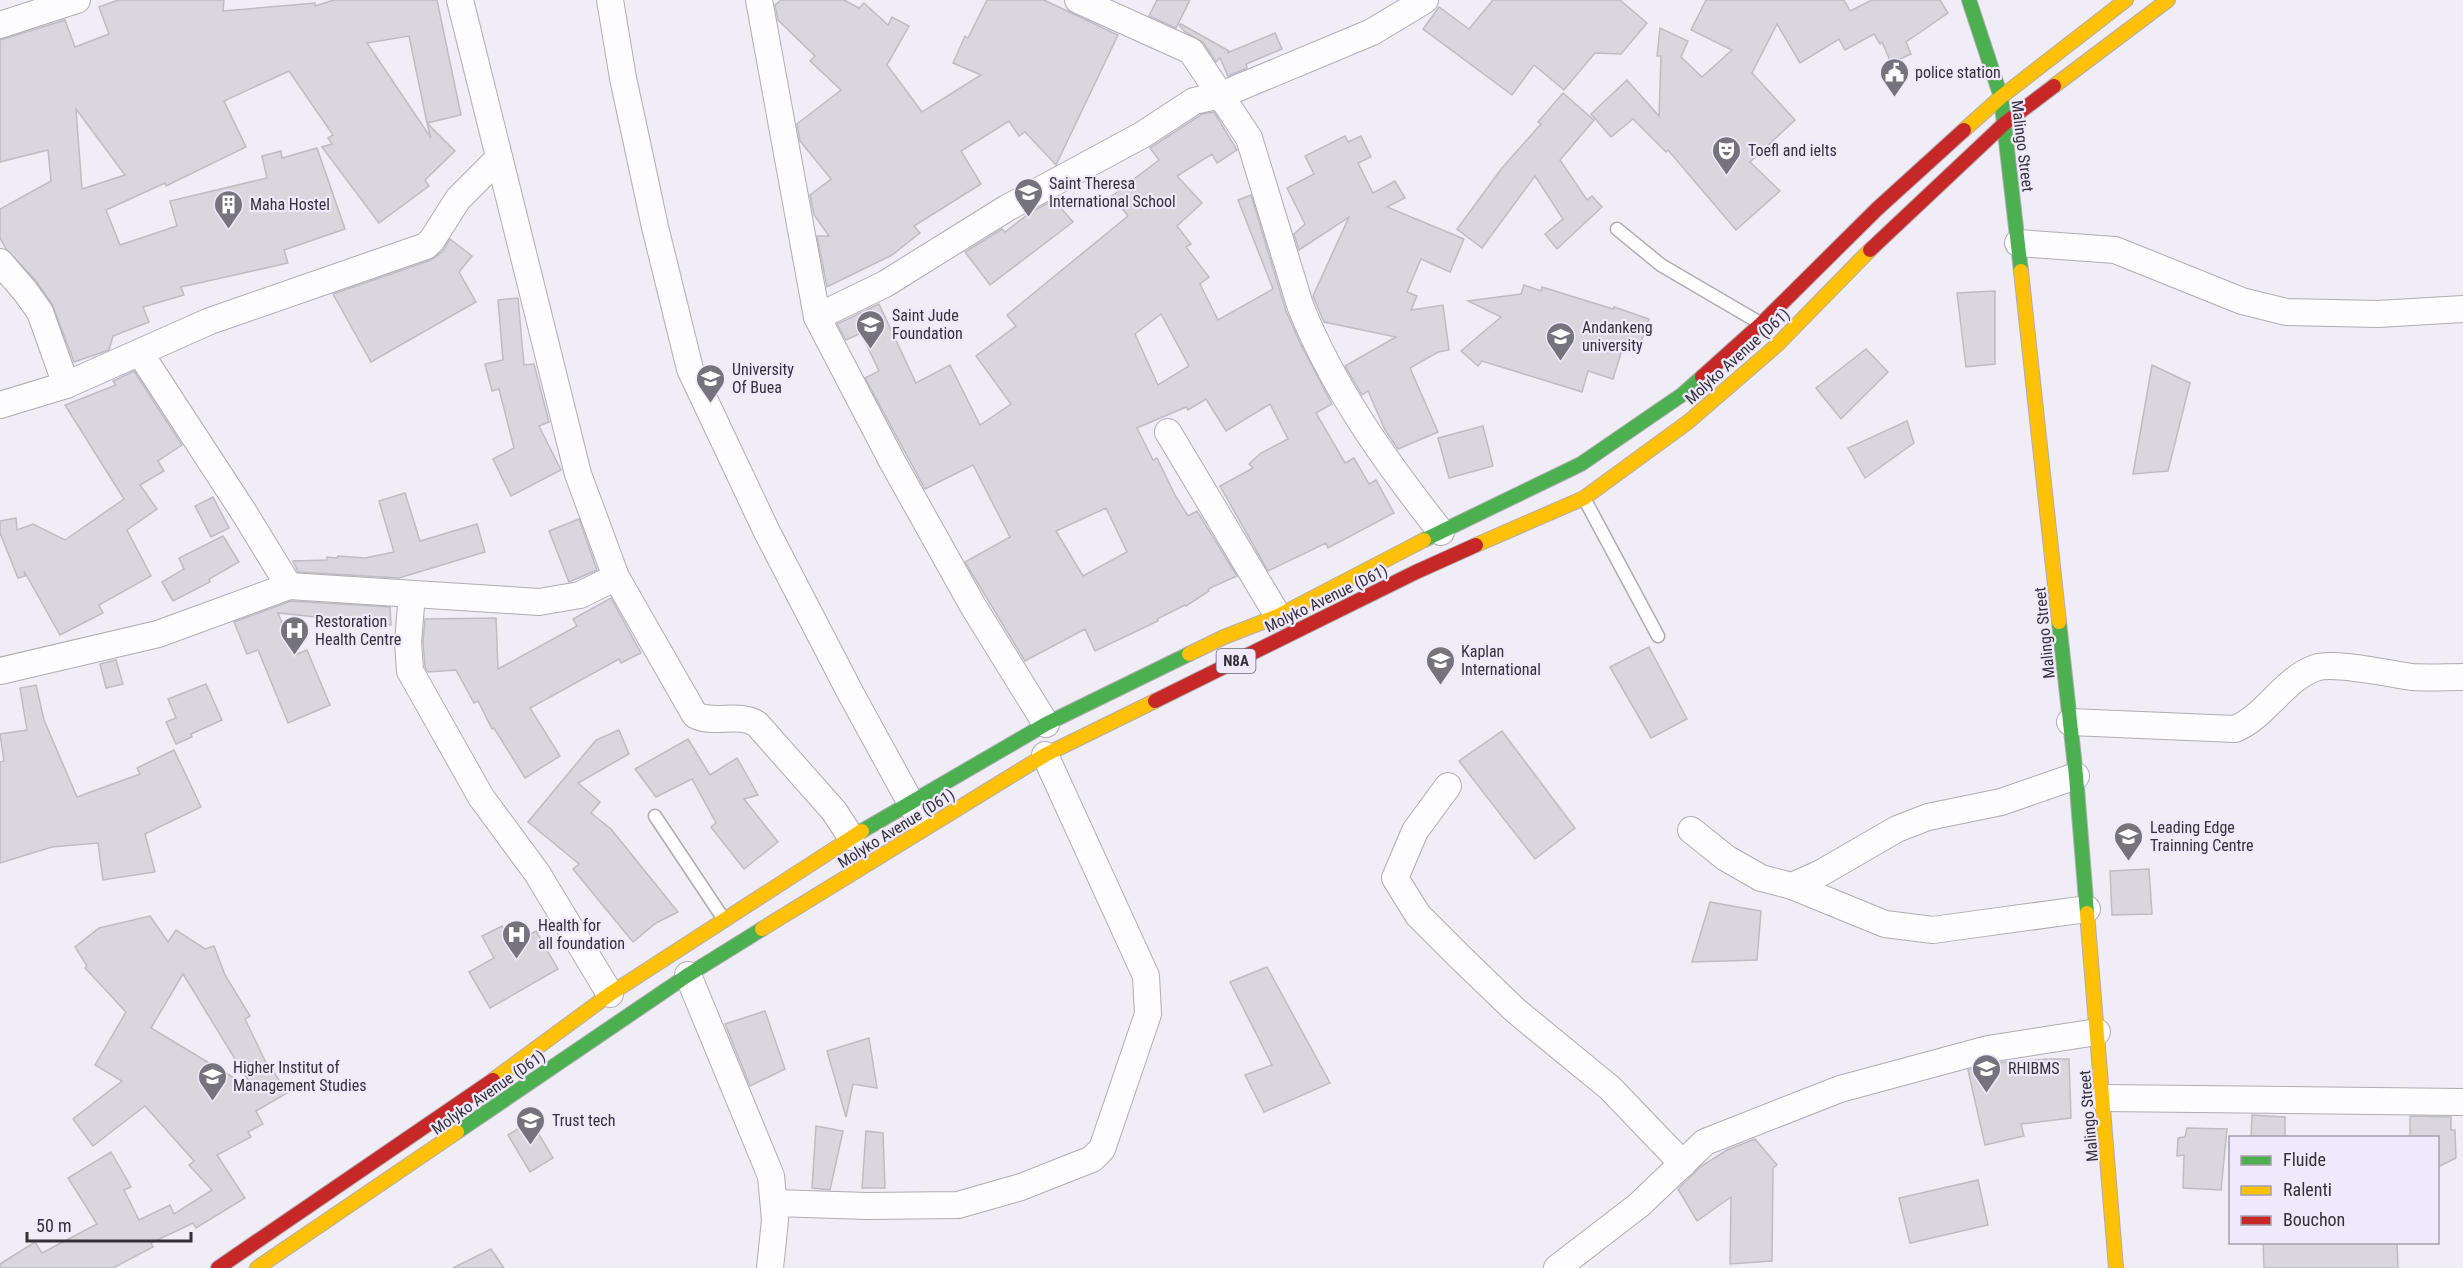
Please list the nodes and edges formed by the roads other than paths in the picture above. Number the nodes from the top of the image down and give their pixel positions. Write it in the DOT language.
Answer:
graph roads {
  1 [pos="77,0"];
  2 [pos="460,0"];
  3 [pos="610,0"];
  4 [pos="759,0"];
  5 [pos="1078,0"];
  6 [pos="1425,0"];
  7 [pos="1969,0"];
  8 [pos="2126,0"];
  9 [pos="2168,0"];
  10 [pos="37,7"];
  11 [pos="0,25"];
  12 [pos="1221,95"];
  13 [pos="2001,97"];
  14 [pos="2005,123"];
  15 [pos="499,158"];
  16 [pos="1617,229"];
  17 [pos="2018,243"];
  18 [pos="0,262"];
  19 [pos="2463,309"];
  20 [pos="817,317"];
  21 [pos="1761,324"];
  22 [pos="140,353"];
  23 [pos="66,385"];
  24 [pos="0,405"];
  25 [pos="1168,432"];
  26 [pos="1584,498"];
  27 [pos="1441,532"];
  28 [pos="616,578"];
  29 [pos="289,586"];
  30 [pos="412,594"];
  31 [pos="1278,616"];
  32 [pos="1658,636"];
  33 [pos="0,671"];
  34 [pos="2463,677"];
  35 [pos="2070,722"];
  36 [pos="1046,724"];
  37 [pos="1045,755"];
  38 [pos="2076,776"];
  39 [pos="1448,786"];
  40 [pos="910,802"];
  41 [pos="655,816"];
  42 [pos="926,829"];
  43 [pos="1690,830"];
  44 [pos="851,837"];
  45 [pos="1792,886"];
  46 [pos="2087,909"];
  47 [pos="724,919"];
  48 [pos="688,975"];
  49 [pos="610,994"];
  50 [pos="2097,1032"];
  51 [pos="2103,1098"];
  52 [pos="2463,1102"];
  53 [pos="1683,1164"];
  54 [pos="774,1203"];
  55 [pos="218,1268"];
  56 [pos="258,1268"];
  57 [pos="770,1268"];
  58 [pos="1557,1268"];
  59 [pos="2116,1268"];
  1 -- 10 [label="street"];
  2 -- 15 [label="street"];
  3 -- 40 [label="street"];
  4 -- 20 [label="street"];
  5 -- 12 [label="street"];
  6 -- 12 [label="street"];
  7 -- 13 [label="main road, Malingo Street"];
  8 -- 13 [label="main road, Molyko Avenue (D61) / N8A"];
  9 -- 14 [label="main road, Molyko Avenue (D61) / N8A"];
  10 -- 11 [label="street"];
  12 -- 20 [label="street"];
  12 -- 27 [label="street"];
  13 -- 14 [label="main road, Malingo Street"];
  13 -- 21 [label="main road, Molyko Avenue (D61) / N8A"];
  14 -- 17 [label="main road, Malingo Street"];
  14 -- 26 [label="main road, Molyko Avenue (D61) / N8A"];
  15 -- 22 [label="street"];
  15 -- 28 [label="street"];
  16 -- 21 [label="lane"];
  17 -- 19 [label="street"];
  17 -- 35 [label="main road, Malingo Street"];
  18 -- 23 [label="street"];
  20 -- 36 [label="street"];
  21 -- 27 [label="main road, Molyko Avenue (D61) / N8A"];
  22 -- 23 [label="street"];
  22 -- 29 [label="street"];
  23 -- 24 [label="street"];
  25 -- 31 [label="street"];
  26 -- 32 [label="lane"];
  26 -- 37 [label="main road, Molyko Avenue (D61) / N8A"];
  27 -- 31 [label="main road, Molyko Avenue (D61) / N8A"];
  28 -- 30 [label="street"];
  28 -- 44 [label="street"];
  29 -- 30 [label="street"];
  29 -- 33 [label="street"];
  30 -- 49 [label="street"];
  31 -- 36 [label="main road, Molyko Avenue (D61) / N8A"];
  34 -- 35 [label="street"];
  35 -- 38 [label="main road, Malingo Street"];
  36 -- 40 [label="main road, Molyko Avenue (D61) / N8A"];
  37 -- 42 [label="main road, Molyko Avenue (D61) / N8A"];
  37 -- 54 [label="street"];
  38 -- 45 [label="street"];
  38 -- 46 [label="main road, Malingo Street"];
  39 -- 53 [label="street"];
  40 -- 42 [label="street"];
  40 -- 44 [label="main road, Molyko Avenue (D61) / N8A"];
  41 -- 47 [label="lane"];
  42 -- 48 [label="main road, Molyko Avenue (D61) / N8A"];
  43 -- 45 [label="street"];
  44 -- 47 [label="main road, Molyko Avenue (D61) / N8A"];
  45 -- 46 [label="street"];
  46 -- 50 [label="main road, Malingo Street"];
  47 -- 49 [label="main road, Molyko Avenue (D61) / N8A"];
  48 -- 54 [label="street"];
  48 -- 56 [label="main road, Molyko Avenue (D61) / N8A"];
  49 -- 55 [label="main road, Molyko Avenue (D61) / N8A"];
  50 -- 51 [label="main road, Malingo Street"];
  50 -- 53 [label="street"];
  51 -- 52 [label="street"];
  51 -- 59 [label="main road, Malingo Street"];
  53 -- 58 [label="street"];
  54 -- 57 [label="street"];
}
